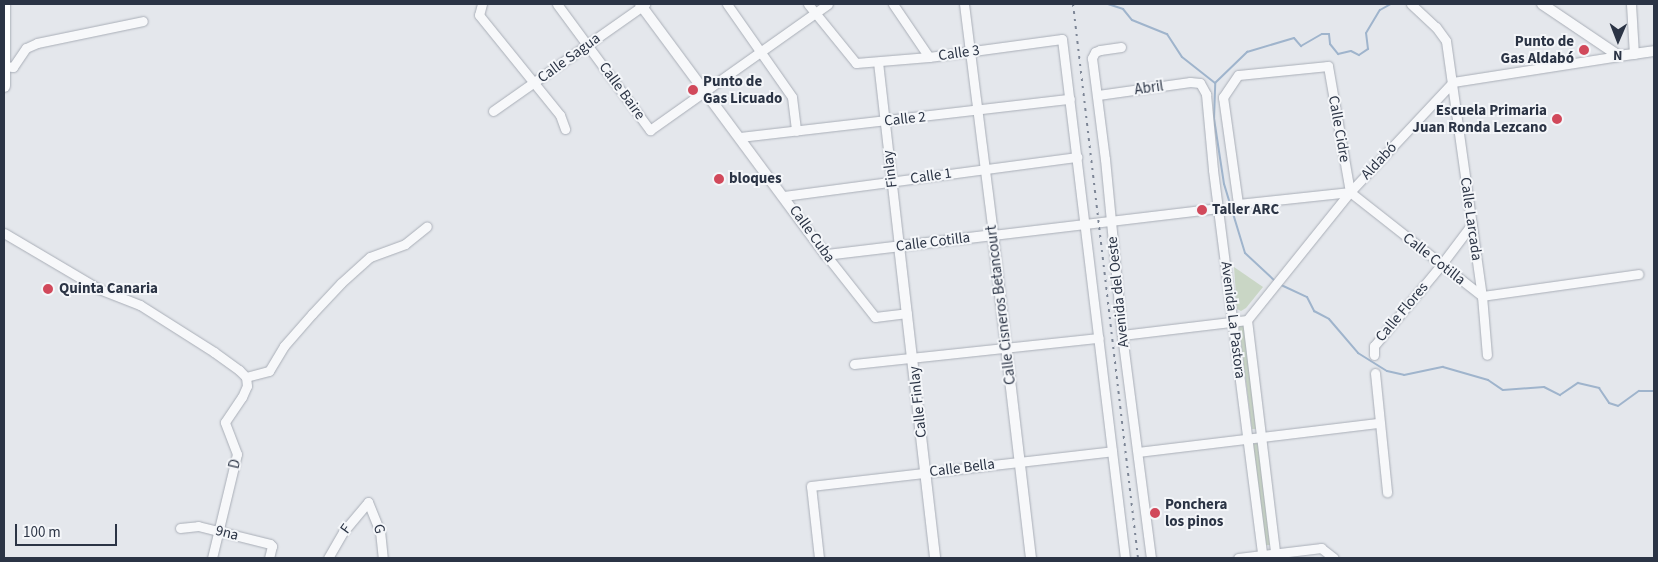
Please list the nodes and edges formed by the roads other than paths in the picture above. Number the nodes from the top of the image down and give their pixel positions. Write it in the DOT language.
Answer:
graph roads {
  1 [pos="4,4"];
  2 [pos="482,4"];
  3 [pos="557,4"];
  4 [pos="726,4"];
  5 [pos="808,4"];
  6 [pos="828,4"];
  7 [pos="893,4"];
  8 [pos="964,4"];
  9 [pos="1413,4"];
  10 [pos="1631,4"];
  11 [pos="642,5"];
  12 [pos="1547,5"];
  13 [pos="816,13"];
  14 [pos="143,21"];
  15 [pos="1062,39"];
  16 [pos="588,44"];
  17 [pos="1122,47"];
  18 [pos="970,51"];
  19 [pos="1654,51"];
  20 [pos="761,52"];
  21 [pos="1634,54"];
  22 [pos="1619,56"];
  23 [pos="929,57"];
  24 [pos="878,62"];
  25 [pos="4,66"];
  26 [pos="535,82"];
  27 [pos="1453,82"];
  28 [pos="1200,83"];
  29 [pos="4,86"];
  30 [pos="706,92"];
  31 [pos="1098,95"];
  32 [pos="1070,99"];
  33 [pos="493,111"];
  34 [pos="977,111"];
  35 [pos="885,121"];
  36 [pos="565,129"];
  37 [pos="796,131"];
  38 [pos="740,137"];
  39 [pos="1077,157"];
  40 [pos="984,169"];
  41 [pos="892,182"];
  42 [pos="1350,192"];
  43 [pos="784,196"];
  44 [pos="1218,208"];
  45 [pos="1110,219"];
  46 [pos="1085,222"];
  47 [pos="1472,224"];
  48 [pos="427,226"];
  49 [pos="4,233"];
  50 [pos="992,235"];
  51 [pos="899,246"];
  52 [pos="826,255"];
  53 [pos="1441,265"];
  54 [pos="1638,274"];
  55 [pos="1482,296"];
  56 [pos="907,314"];
  57 [pos="1247,320"];
  58 [pos="1233,321"];
  59 [pos="1122,336"];
  60 [pos="1099,338"];
  61 [pos="1005,346"];
  62 [pos="1374,355"];
  63 [pos="1487,355"];
  64 [pos="913,356"];
  65 [pos="854,364"];
  66 [pos="1375,373"];
  67 [pos="246,377"];
  68 [pos="1379,423"];
  69 [pos="1262,437"];
  70 [pos="1248,439"];
  71 [pos="1112,451"];
  72 [pos="1138,452"];
  73 [pos="1021,462"];
  74 [pos="925,473"];
  75 [pos="1386,492"];
  76 [pos="368,502"];
  77 [pos="180,528"];
  78 [pos="219,531"];
  79 [pos="1276,556"];
  80 [pos="1263,557"];
  81 [pos="212,558"];
  82 [pos="269,558"];
  83 [pos="328,558"];
  84 [pos="383,558"];
  85 [pos="819,558"];
  86 [pos="935,558"];
  87 [pos="1031,558"];
  88 [pos="1125,558"];
  89 [pos="1151,558"];
  90 [pos="1238,558"];
  91 [pos="1334,558"];
  1 -- 25 [label="main road"];
  2 -- 26 [label="street"];
  3 -- 16 [label="street, Calle Baire"];
  4 -- 20 [label="street"];
  5 -- 13 [label="street"];
  6 -- 13 [label="street"];
  7 -- 23 [label="street"];
  8 -- 18 [label="street, Calle Cisneros Betancourt"];
  9 -- 27 [label="street, Calle Larcada"];
  10 -- 21 [label="street"];
  11 -- 16 [label="street, Calle Sagua"];
  11 -- 30 [label="street, Calle Cuba"];
  12 -- 22 [label="street"];
  13 -- 20 [label="street"];
  13 -- 24 [label="street, Calle 3"];
  14 -- 25 [label="street"];
  15 -- 18 [label="street, Calle 3"];
  15 -- 32 [label="street, Avenida del Oeste"];
  16 -- 26 [label="street, Calle Sagua"];
  16 -- 30 [label="street, Calle Baire"];
  17 -- 31 [label="street, Avenida del Oeste"];
  18 -- 23 [label="street, Calle 3"];
  18 -- 34 [label="street, Calle Cisneros Betancourt"];
  19 -- 21 [label="street"];
  20 -- 30 [label="street"];
  20 -- 37 [label="street"];
  21 -- 22 [label="street"];
  22 -- 27 [label="street"];
  23 -- 24 [label="street, Calle 3"];
  24 -- 35 [label="street, Finlay"];
  25 -- 29 [label="main road"];
  26 -- 33 [label="street, Calle Sagua"];
  26 -- 36 [label="street"];
  27 -- 42 [label="street, Aldabó"];
  27 -- 47 [label="street, Calle Larcada"];
  28 -- 31 [label="street, Abril"];
  28 -- 44 [label="street, Avenida La Pastora"];
  30 -- 38 [label="street, Calle Cuba"];
  31 -- 45 [label="street, Avenida del Oeste"];
  32 -- 34 [label="street, Calle 2"];
  32 -- 39 [label="street, Avenida del Oeste"];
  34 -- 35 [label="street, Calle 2"];
  34 -- 40 [label="street, Calle Cisneros Betancourt"];
  35 -- 37 [label="street, Calle 2"];
  35 -- 41 [label="street, Finlay"];
  37 -- 38 [label="street, Calle 2"];
  38 -- 43 [label="street, Calle Cuba"];
  39 -- 40 [label="street, Calle 1"];
  39 -- 46 [label="street, Avenida del Oeste"];
  40 -- 41 [label="street, Calle 1"];
  40 -- 50 [label="street, Calle Cisneros Betancourt"];
  41 -- 43 [label="street, Calle 1"];
  41 -- 51 [label="street, Finlay"];
  42 -- 42 [label="street, Calle Cidre"];
  42 -- 53 [label="street, Calle Cotilla"];
  42 -- 57 [label="street, Aldabó"];
  43 -- 52 [label="street, Calle Cuba"];
  44 -- 45 [label="street, Calle Cotilla"];
  44 -- 58 [label="street, Avenida La Pastora"];
  45 -- 46 [label="street, Calle Cotilla"];
  45 -- 59 [label="street, Avenida del Oeste"];
  46 -- 50 [label="street, Calle Cotilla"];
  46 -- 60 [label="street, Avenida del Oeste"];
  47 -- 53 [label="street, Calle Flores"];
  47 -- 55 [label="street, Calle Larcada"];
  48 -- 67 [label="street"];
  49 -- 67 [label="street"];
  50 -- 51 [label="street, Calle Cotilla"];
  50 -- 61 [label="street, Calle Cisneros Betancourt"];
  51 -- 52 [label="street, Calle Cotilla"];
  51 -- 56 [label="street, Calle Finlay"];
  52 -- 56 [label="street, Calle Cuba"];
  53 -- 55 [label="street, Calle Cotilla"];
  53 -- 62 [label="street, Calle Flores"];
  54 -- 55 [label="street"];
  55 -- 63 [label="street, Calle Larcada"];
  56 -- 64 [label="street, Calle Finlay"];
  57 -- 58 [label="street"];
  57 -- 69 [label="street, Avenida La Pastora"];
  58 -- 59 [label="street"];
  58 -- 70 [label="street, Avenida La Pastora"];
  59 -- 72 [label="street, Avenida del Oeste"];
  60 -- 61 [label="street"];
  60 -- 71 [label="street, Avenida del Oeste"];
  61 -- 64 [label="street"];
  61 -- 73 [label="street, Calle Cisneros Betancourt"];
  64 -- 65 [label="street"];
  64 -- 74 [label="street, Calle Finlay"];
  66 -- 68 [label="street"];
  67 -- 78 [label="street, D"];
  68 -- 69 [label="street"];
  68 -- 75 [label="street"];
  69 -- 70 [label="street"];
  69 -- 79 [label="street, Avenida La Pastora"];
  70 -- 72 [label="street"];
  70 -- 80 [label="street, Avenida La Pastora"];
  71 -- 73 [label="street, Calle Bella"];
  71 -- 88 [label="street, Avenida del Oeste"];
  72 -- 89 [label="street, Avenida del Oeste"];
  73 -- 74 [label="street, Calle Bella"];
  73 -- 87 [label="street, Calle Cisneros Betancourt"];
  74 -- 85 [label="street, Calle Bella"];
  74 -- 86 [label="street, Calle Finlay"];
  76 -- 83 [label="street, F"];
  76 -- 84 [label="street, G"];
  77 -- 78 [label="street, 9na"];
  78 -- 81 [label="street, D"];
  78 -- 82 [label="street, 9na"];
  79 -- 80 [label="street"];
  79 -- 91 [label="street"];
  80 -- 90 [label="street"];
}
